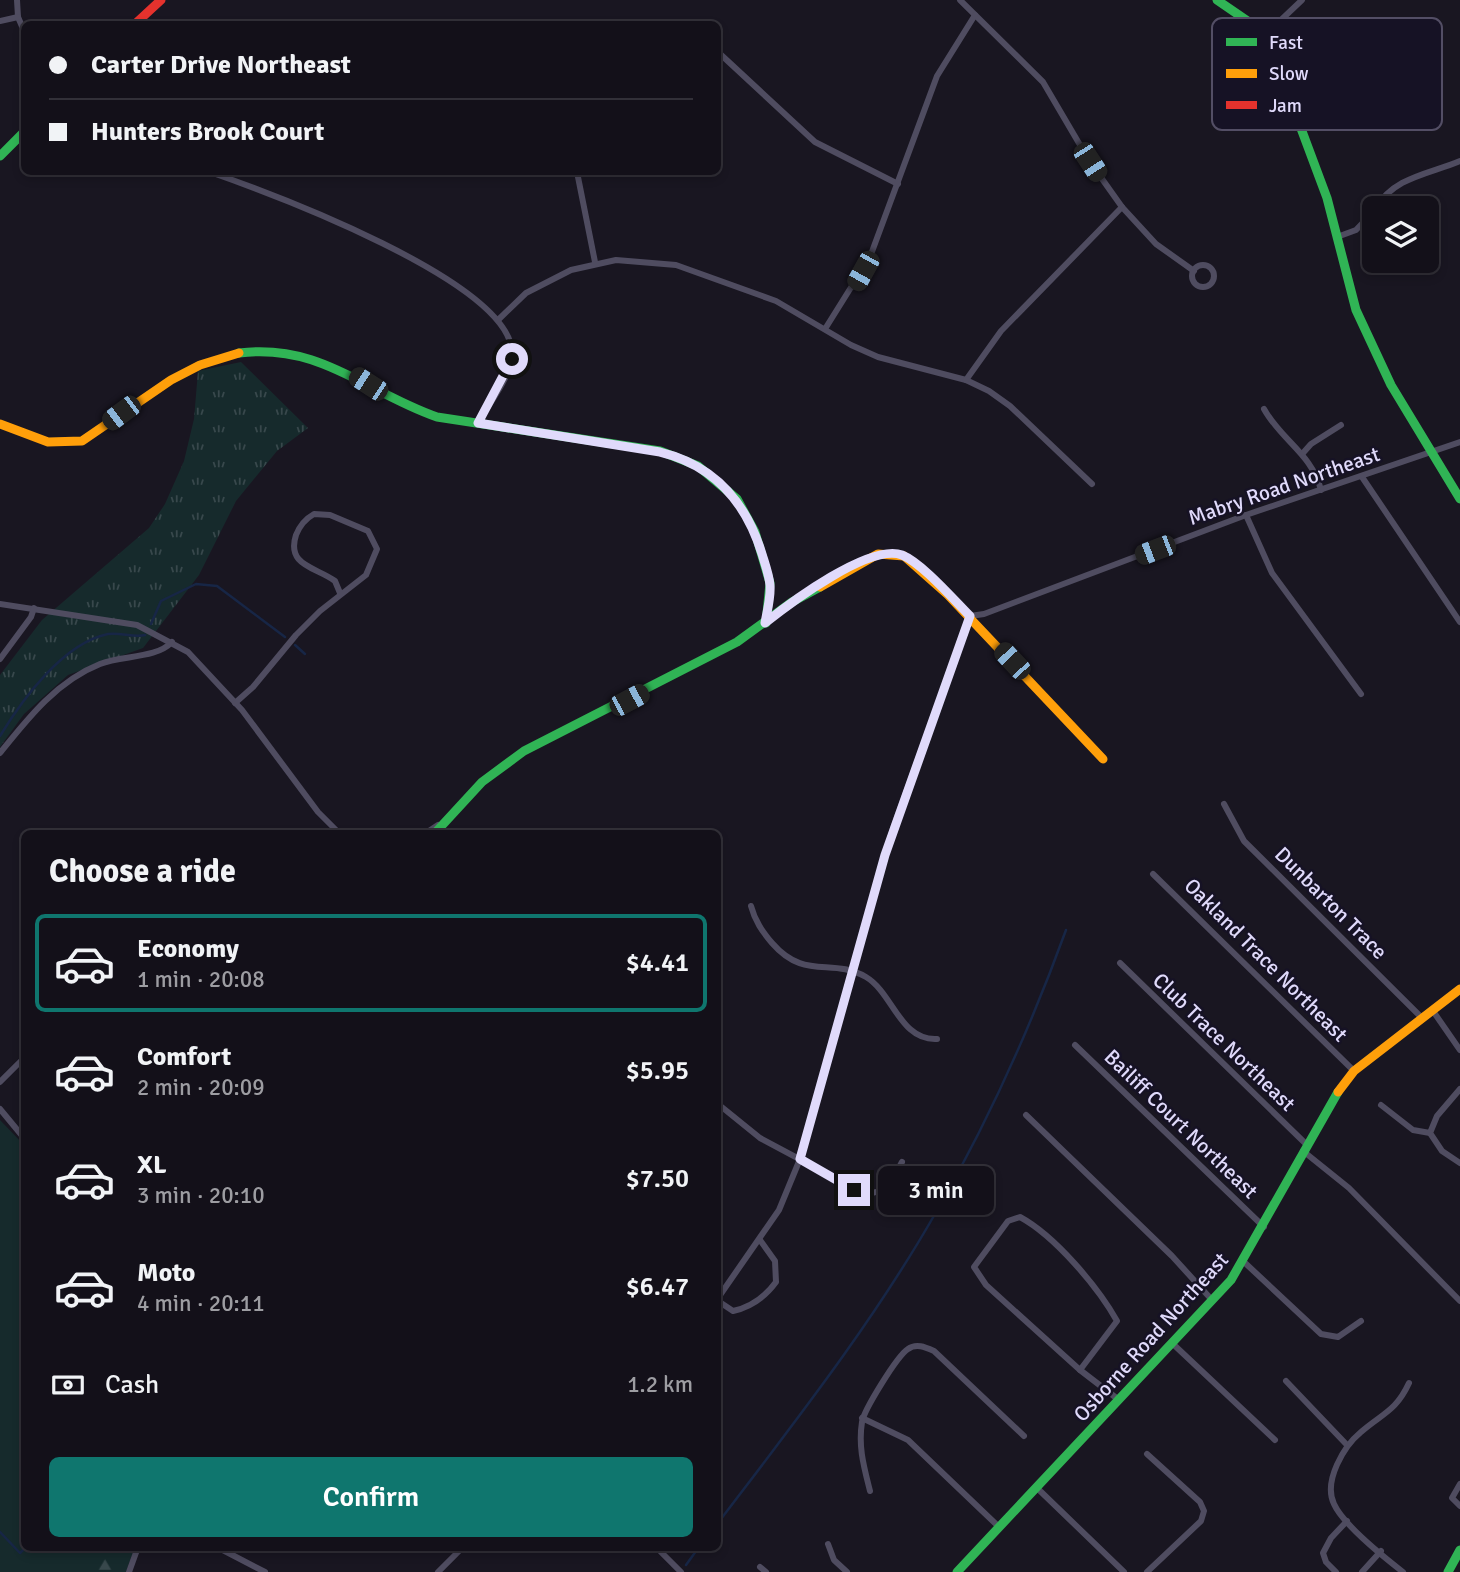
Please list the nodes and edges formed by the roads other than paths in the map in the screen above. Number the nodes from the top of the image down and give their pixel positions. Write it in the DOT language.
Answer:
graph roads {
  1 [pos="17,0"];
  2 [pos="161,0"];
  3 [pos="960,0"];
  4 [pos="1217,0"];
  5 [pos="1302,0"];
  6 [pos="975,15"];
  7 [pos="18,17"];
  8 [pos="1244,18"];
  9 [pos="1283,18"];
  10 [pos="0,21"];
  11 [pos="138,21"];
  12 [pos="21,24"];
  13 [pos="721,55"];
  14 [pos="1301,130"];
  15 [pos="21,135"];
  16 [pos="0,156"];
  17 [pos="1460,161"];
  18 [pos="216,175"];
  19 [pos="578,175"];
  20 [pos="898,184"];
  21 [pos="1385,196"];
  22 [pos="1122,206"];
  23 [pos="1362,224"];
  24 [pos="1337,237"];
  25 [pos="595,262"];
  26 [pos="1194,271"];
  27 [pos="498,320"];
  28 [pos="825,329"];
  29 [pos="966,380"];
  30 [pos="1264,409"];
  31 [pos="478,423"];
  32 [pos="0,424"];
  33 [pos="1341,425"];
  34 [pos="1460,442"];
  35 [pos="1303,453"];
  36 [pos="1430,454"];
  37 [pos="1362,477"];
  38 [pos="1092,484"];
  39 [pos="1321,490"];
  40 [pos="1460,499"];
  41 [pos="1247,515"];
  42 [pos="340,593"];
  43 [pos="0,604"];
  44 [pos="34,608"];
  45 [pos="972,619"];
  46 [pos="1460,622"];
  47 [pos="765,623"];
  48 [pos="172,642"];
  49 [pos="0,659"];
  50 [pos="1361,694"];
  51 [pos="235,703"];
  52 [pos="0,753"];
  53 [pos="1103,759"];
  54 [pos="1224,804"];
  55 [pos="329,825"];
  56 [pos="438,829"];
  57 [pos="332,830"];
  58 [pos="335,830"];
  59 [pos="1153,874"];
  60 [pos="751,906"];
  61 [pos="1120,963"];
  62 [pos="852,971"];
  63 [pos="1460,989"];
  64 [pos="1433,1011"];
  65 [pos="1423,1019"];
  66 [pos="937,1039"];
  67 [pos="1074,1045"];
  68 [pos="1460,1050"];
  69 [pos="21,1061"];
  70 [pos="1354,1071"];
  71 [pos="0,1082"];
  72 [pos="1460,1089"];
  73 [pos="1381,1105"];
  74 [pos="721,1106"];
  75 [pos="0,1110"];
  76 [pos="1026,1115"];
  77 [pos="1430,1133"];
  78 [pos="21,1134"];
  79 [pos="1304,1148"];
  80 [pos="800,1159"];
  81 [pos="902,1162"];
  82 [pos="1460,1164"];
  83 [pos="873,1195"];
  84 [pos="875,1204"];
  85 [pos="1264,1227"];
  86 [pos="760,1241"];
  87 [pos="1244,1262"];
  88 [pos="721,1295"];
  89 [pos="1212,1300"];
  90 [pos="721,1301"];
  91 [pos="1460,1301"];
  92 [pos="1361,1321"];
  93 [pos="1173,1344"];
  94 [pos="1080,1370"];
  95 [pos="1286,1381"];
  96 [pos="1409,1383"];
  97 [pos="1119,1400"];
  98 [pos="862,1418"];
  99 [pos="1024,1436"];
  100 [pos="1275,1440"];
  101 [pos="1347,1445"];
  102 [pos="1147,1454"];
  103 [pos="1460,1484"];
  104 [pos="1036,1487"];
  105 [pos="870,1491"];
  106 [pos="1460,1506"];
  107 [pos="1347,1521"];
  108 [pos="999,1527"];
  109 [pos="828,1544"];
  110 [pos="1460,1550"];
  111 [pos="136,1551"];
  112 [pos="225,1551"];
  113 [pos="459,1551"];
  114 [pos="660,1551"];
  115 [pos="1381,1552"];
  116 [pos="128,1572"];
  117 [pos="265,1572"];
  118 [pos="438,1572"];
  119 [pos="681,1572"];
  120 [pos="847,1572"];
  121 [pos="957,1572"];
  122 [pos="1124,1572"];
  123 [pos="1147,1572"];
  124 [pos="1336,1572"];
  125 [pos="1362,1572"];
  126 [pos="1403,1572"];
  127 [pos="1448,1572"];
  1 -- 7 [label="street"];
  2 -- 11 [label="street"];
  3 -- 6 [label="street"];
  4 -- 8 [label="street"];
  5 -- 9 [label="street"];
  6 -- 20 [label="street"];
  6 -- 22 [label="street"];
  7 -- 10 [label="street"];
  7 -- 12 [label="street"];
  13 -- 20 [label="street"];
  14 -- 24 [label="street"];
  15 -- 16 [label="street"];
  17 -- 21 [label="street"];
  18 -- 27 [label="street"];
  19 -- 25 [label="street"];
  20 -- 28 [label="street"];
  22 -- 26 [label="street"];
  22 -- 29 [label="street"];
  23 -- 24 [label="street"];
  24 -- 36 [label="street"];
  25 -- 27 [label="street"];
  25 -- 28 [label="street"];
  27 -- 31 [label="street"];
  28 -- 29 [label="street"];
  29 -- 38 [label="street"];
  30 -- 35 [label="street"];
  31 -- 32 [label="street"];
  31 -- 47 [label="street"];
  33 -- 35 [label="street"];
  34 -- 36 [label="street, Mabry Road Northeast"];
  35 -- 39 [label="street"];
  36 -- 37 [label="street, Mabry Road Northeast"];
  36 -- 40 [label="street"];
  37 -- 39 [label="street, Mabry Road Northeast"];
  37 -- 46 [label="street"];
  39 -- 41 [label="street, Mabry Road Northeast"];
  41 -- 45 [label="street, Mabry Road Northeast"];
  41 -- 50 [label="street"];
  42 -- 42 [label="street"];
  42 -- 51 [label="street"];
  43 -- 44 [label="street"];
  44 -- 48 [label="street"];
  44 -- 49 [label="street"];
  45 -- 47 [label="street"];
  45 -- 53 [label="street"];
  45 -- 62 [label="street"];
  47 -- 56 [label="street"];
  48 -- 51 [label="street"];
  48 -- 52 [label="street"];
  51 -- 55 [label="street"];
  54 -- 65 [label="street, Dunbarton Trace"];
  55 -- 57 [label="street"];
  55 -- 58 [label="street"];
  59 -- 70 [label="street, Oakland Trace Northeast"];
  60 -- 62 [label="street"];
  61 -- 79 [label="street, Club Trace Northeast"];
  62 -- 66 [label="street"];
  62 -- 80 [label="street"];
  63 -- 64 [label="street, Osborne Road Northeast"];
  64 -- 65 [label="street, Osborne Road Northeast"];
  64 -- 68 [label="street"];
  65 -- 70 [label="street, Osborne Road Northeast"];
  67 -- 85 [label="street, Bailiff Court Northeast"];
  69 -- 71 [label="street"];
  70 -- 79 [label="street, Osborne Road Northeast"];
  72 -- 77 [label="street"];
  73 -- 77 [label="street"];
  74 -- 80 [label="street"];
  75 -- 78 [label="street"];
  76 -- 89 [label="street"];
  77 -- 82 [label="street"];
  79 -- 85 [label="street, Osborne Road Northeast"];
  79 -- 91 [label="street, Club Trace Northeast"];
  80 -- 83 [label="street"];
  80 -- 86 [label="street"];
  81 -- 83 [label="street"];
  83 -- 84 [label="street"];
  85 -- 87 [label="street, Osborne Road Northeast"];
  86 -- 88 [label="street"];
  86 -- 90 [label="street"];
  87 -- 89 [label="street, Osborne Road Northeast"];
  87 -- 92 [label="street"];
  89 -- 93 [label="street, Osborne Road Northeast"];
  93 -- 97 [label="street, Osborne Road Northeast"];
  93 -- 100 [label="street"];
  94 -- 94 [label="street"];
  94 -- 97 [label="street"];
  95 -- 101 [label="street"];
  96 -- 101 [label="street"];
  97 -- 104 [label="street, Osborne Road Northeast"];
  98 -- 99 [label="street"];
  98 -- 105 [label="street"];
  98 -- 108 [label="street"];
  101 -- 107 [label="street"];
  102 -- 123 [label="street"];
  103 -- 106 [label="street"];
  104 -- 108 [label="street, Osborne Road Northeast"];
  104 -- 122 [label="street"];
  107 -- 115 [label="street"];
  107 -- 124 [label="street"];
  108 -- 121 [label="street, Osborne Road Northeast"];
  109 -- 120 [label="street"];
  110 -- 127 [label="street"];
  111 -- 116 [label="street"];
  112 -- 117 [label="street"];
  113 -- 118 [label="street"];
  114 -- 119 [label="street"];
  115 -- 125 [label="street"];
  115 -- 126 [label="street"];
}
